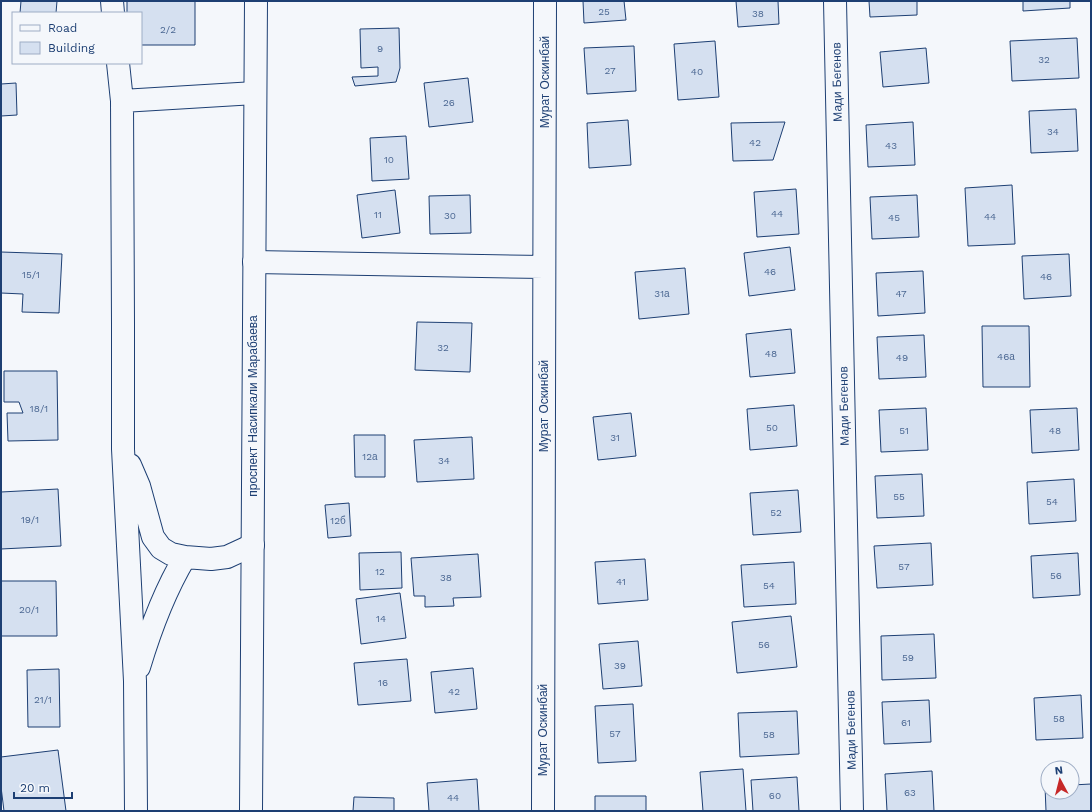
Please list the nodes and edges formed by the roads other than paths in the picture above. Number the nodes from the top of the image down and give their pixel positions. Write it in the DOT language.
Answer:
graph roads {
  1 [pos="112,1"];
  2 [pos="256,1"];
  3 [pos="545,1"];
  4 [pos="835,1"];
  5 [pos="113,12"];
  6 [pos="118,64"];
  7 [pos="255,93"];
  8 [pos="122,101"];
  9 [pos="254,262"];
  10 [pos="544,267"];
  11 [pos="123,449"];
  12 [pos="253,545"];
  13 [pos="185,557"];
  14 [pos="135,681"];
  15 [pos="136,811"];
  16 [pos="251,811"];
  17 [pos="543,811"];
  18 [pos="852,811"];
  1 -- 5 [label="street"];
  2 -- 7 [label="street, проспект Насипкали Марабаева"];
  3 -- 10 [label="street, Мурат Оскинбай"];
  4 -- 18 [label="street, Мади Бегенов"];
  6 -- 8 [label="street"];
  7 -- 8 [label="street"];
  7 -- 9 [label="street, проспект Насипкали Марабаева"];
  8 -- 11 [label="street"];
  9 -- 10 [label="street"];
  9 -- 12 [label="street, проспект Насипкали Марабаева"];
  10 -- 17 [label="street, Мурат Оскинбай"];
  11 -- 13 [label="street"];
  11 -- 14 [label="street"];
  12 -- 13 [label="street"];
  12 -- 16 [label="street, проспект Насипкали Марабаева"];
  13 -- 14 [label="street"];
  14 -- 15 [label="street"];
}
